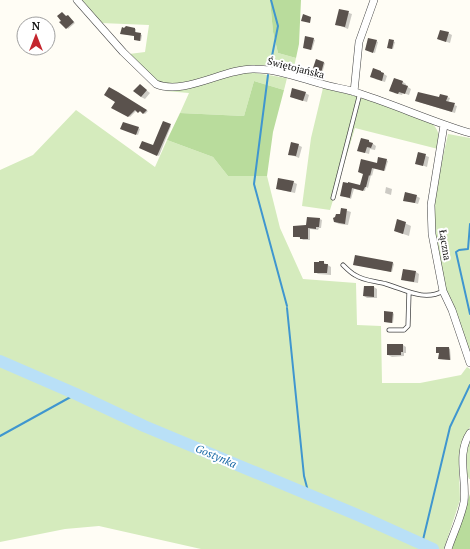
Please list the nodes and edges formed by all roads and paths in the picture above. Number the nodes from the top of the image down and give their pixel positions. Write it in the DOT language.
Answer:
graph roads {
  1 [pos="77,0"];
  2 [pos="374,0"];
  3 [pos="357,92"];
  4 [pos="444,125"];
  5 [pos="470,133"];
  6 [pos="333,198"];
  7 [pos="344,265"];
  8 [pos="443,291"];
  9 [pos="408,292"];
  10 [pos="389,330"];
  11 [pos="470,363"];
  12 [pos="470,433"];
  13 [pos="467,482"];
  14 [pos="448,549"];
  1 -- 3 [label="street, Świętojańska"];
  2 -- 3 [label="street"];
  3 -- 4 [label="street, Świętojańska"];
  3 -- 6 [label="lane"];
  4 -- 5 [label="street, Świętojańska"];
  4 -- 8 [label="street, Łączna"];
  7 -- 9 [label="lane"];
  8 -- 9 [label="lane"];
  8 -- 11 [label="street, Łączna"];
  9 -- 10 [label="lane"];
  12 -- 13 [label="street"];
  13 -- 14 [label="street"];
}
